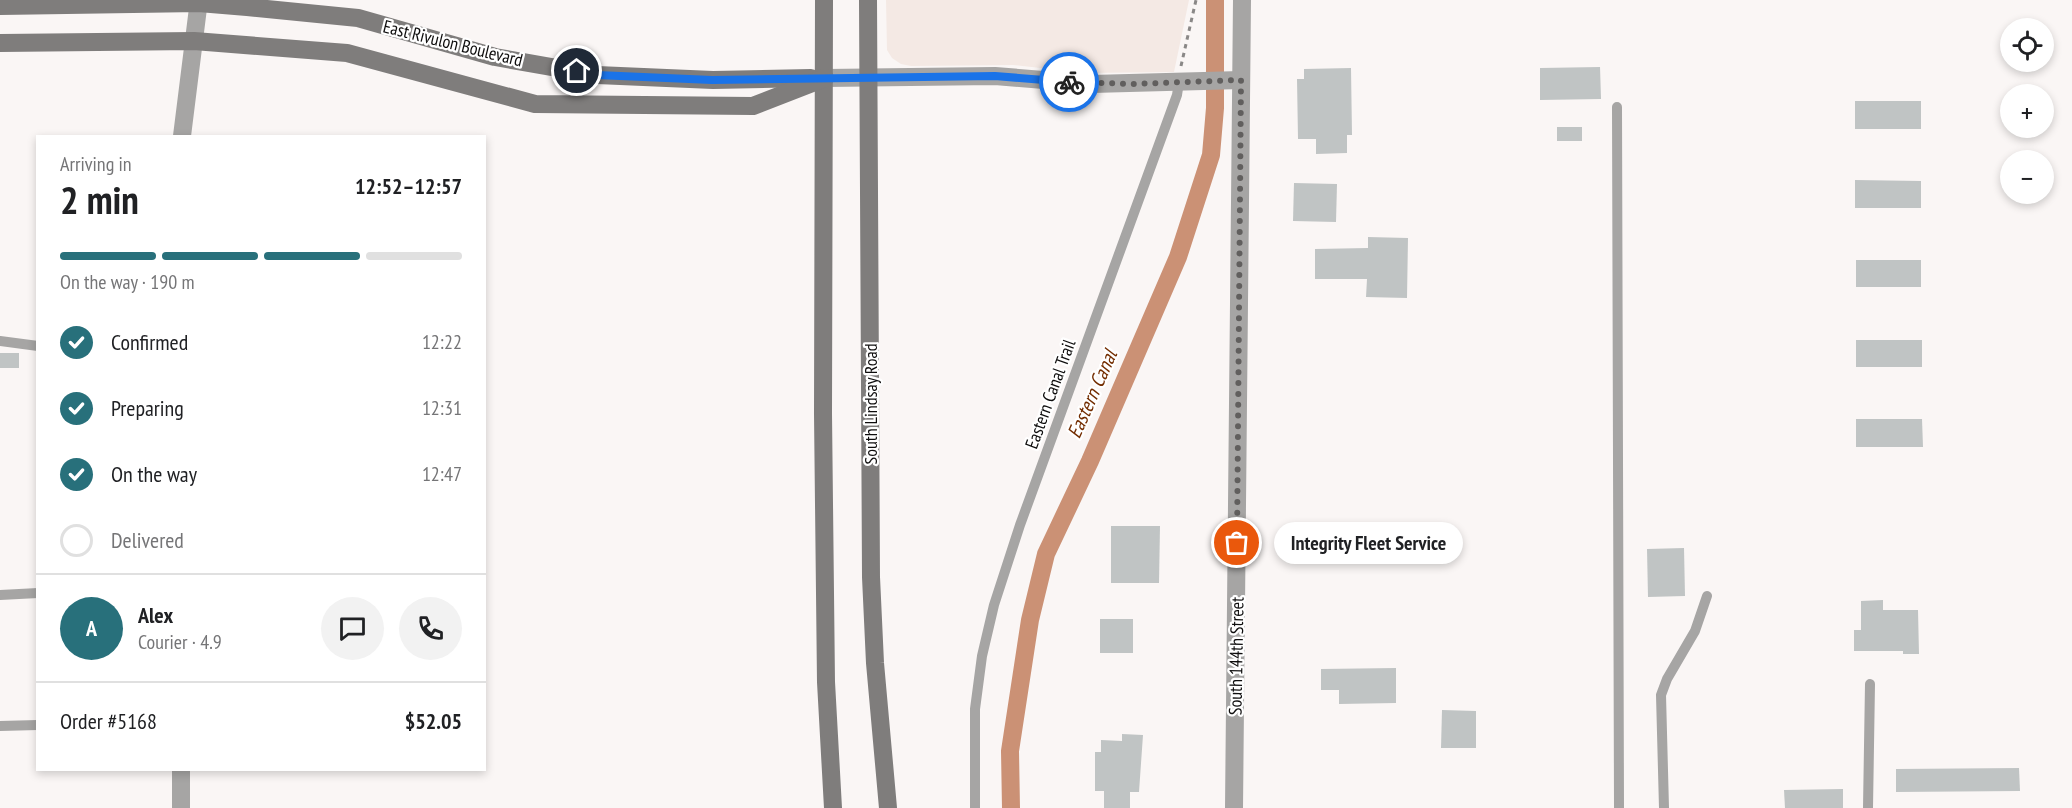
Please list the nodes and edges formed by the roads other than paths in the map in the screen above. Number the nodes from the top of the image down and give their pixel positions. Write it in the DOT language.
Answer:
graph roads {
  1 [pos="824,0"];
  2 [pos="868,0"];
  3 [pos="1242,0"];
  4 [pos="199,2"];
  5 [pos="0,6"];
  6 [pos="194,41"];
  7 [pos="0,43"];
  8 [pos="825,78"];
  9 [pos="868,78"];
  10 [pos="1234,80"];
  11 [pos="1185,82"];
  12 [pos="1617,107"];
  13 [pos="182,135"];
  14 [pos="0,341"];
  15 [pos="36,346"];
  16 [pos="36,593"];
  17 [pos="0,595"];
  18 [pos="1707,596"];
  19 [pos="1870,684"];
  20 [pos="36,725"];
  21 [pos="0,726"];
  22 [pos="181,771"];
  23 [pos="181,808"];
  24 [pos="833,808"];
  25 [pos="888,808"];
  26 [pos="975,808"];
  27 [pos="1234,808"];
  28 [pos="1619,808"];
  29 [pos="1664,808"];
  30 [pos="1868,808"];
  1 -- 8 [label="street"];
  2 -- 9 [label="street, South Lindsay Road"];
  3 -- 10 [label="street, South 144th Street"];
  4 -- 5 [label="street, East Rivulon Boulevard"];
  4 -- 6 [label="street"];
  4 -- 8 [label="street, East Rivulon Boulevard"];
  6 -- 7 [label="street, East Rivulon Boulevard"];
  6 -- 8 [label="street, East Rivulon Boulevard"];
  6 -- 13 [label="street"];
  8 -- 9 [label="street"];
  8 -- 24 [label="street"];
  9 -- 11 [label="street"];
  9 -- 25 [label="street, South Lindsay Road"];
  10 -- 11 [label="street"];
  10 -- 27 [label="street, South 144th Street"];
  11 -- 26 [label="lane, Eastern Canal Trail"];
  12 -- 28 [label="lane"];
  14 -- 15 [label="lane"];
  16 -- 17 [label="lane"];
  18 -- 29 [label="lane"];
  19 -- 30 [label="lane"];
  20 -- 21 [label="lane"];
  22 -- 23 [label="street"];
}
